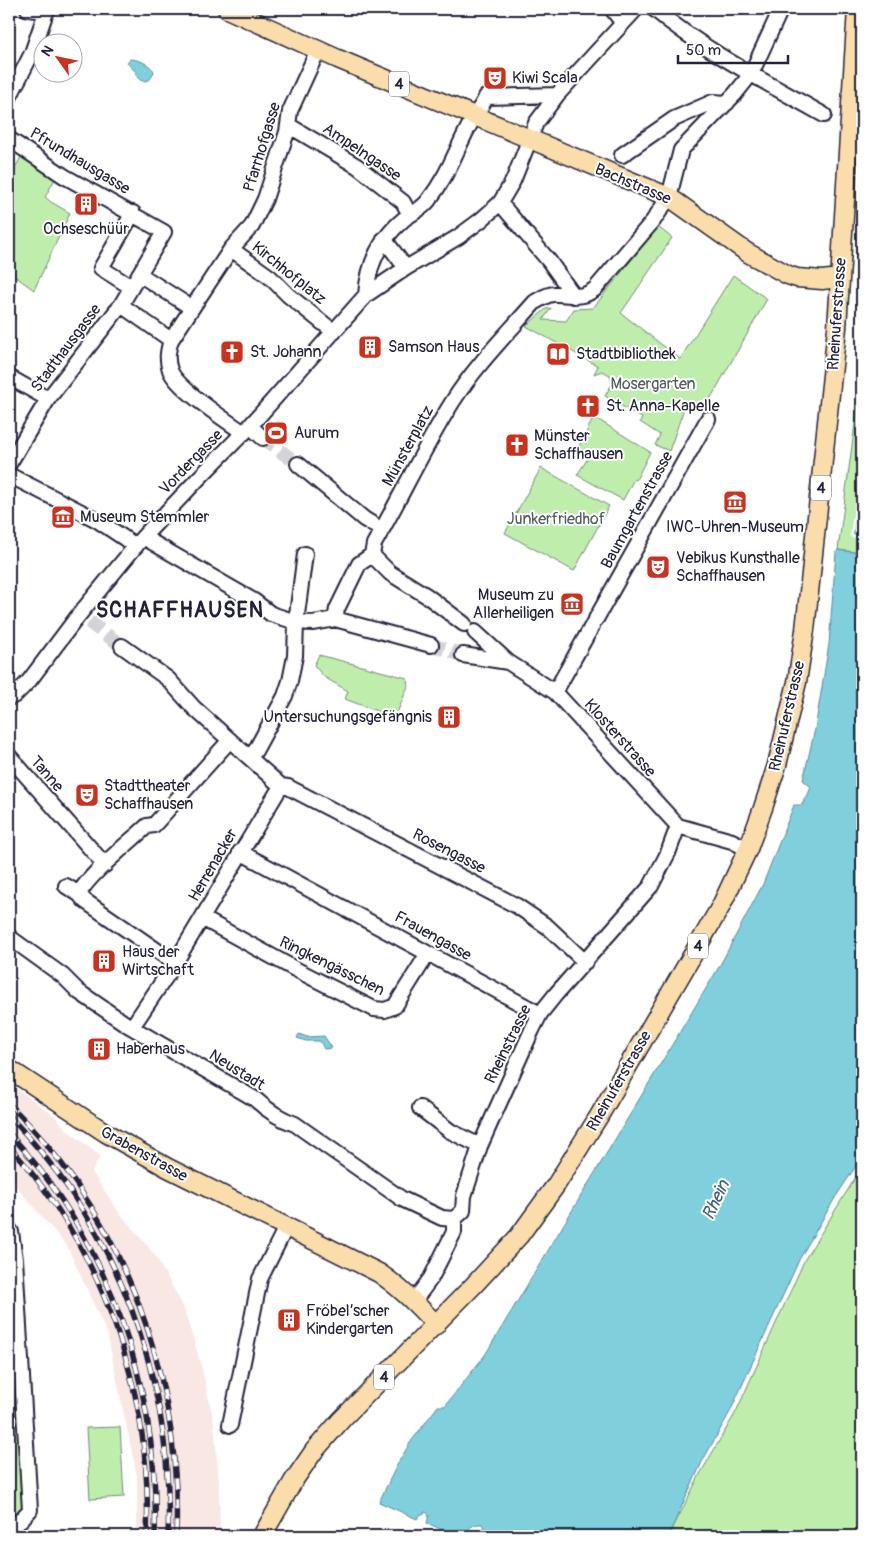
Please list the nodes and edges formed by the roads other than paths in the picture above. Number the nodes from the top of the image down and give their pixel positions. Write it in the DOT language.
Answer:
graph roads {
  1 [pos="28,9"];
  2 [pos="227,9"];
  3 [pos="612,9"];
  4 [pos="636,9"];
  5 [pos="654,9"];
  6 [pos="781,9"];
  7 [pos="857,9"];
  8 [pos="47,10"];
  9 [pos="622,22"];
  10 [pos="318,50"];
  11 [pos="750,74"];
  12 [pos="557,95"];
  13 [pos="9,98"];
  14 [pos="727,103"];
  15 [pos="824,115"];
  16 [pos="474,116"];
  17 [pos="288,125"];
  18 [pos="9,139"];
  19 [pos="530,140"];
  20 [pos="622,155"];
  21 [pos="669,197"];
  22 [pos="500,203"];
  23 [pos="133,213"];
  24 [pos="410,215"];
  25 [pos="384,239"];
  26 [pos="231,249"];
  27 [pos="406,268"];
  28 [pos="139,274"];
  29 [pos="840,278"];
  30 [pos="131,287"];
  31 [pos="366,295"];
  32 [pos="574,296"];
  33 [pos="121,305"];
  34 [pos="192,308"];
  35 [pos="334,332"];
  36 [pos="171,340"];
  37 [pos="9,377"];
  38 [pos="48,399"];
  39 [pos="708,419"];
  40 [pos="247,430"];
  41 [pos="263,438"];
  42 [pos="9,464"];
  43 [pos="298,464"];
  44 [pos="9,475"];
  45 [pos="382,530"];
  46 [pos="140,541"];
  47 [pos="305,554"];
  48 [pos="372,555"];
  49 [pos="335,618"];
  50 [pos="296,622"];
  51 [pos="464,624"];
  52 [pos="476,632"];
  53 [pos="122,646"];
  54 [pos="431,646"];
  55 [pos="462,655"];
  56 [pos="508,662"];
  57 [pos="555,692"];
  58 [pos="11,695"];
  59 [pos="225,735"];
  60 [pos="9,756"];
  61 [pos="249,757"];
  62 [pos="284,786"];
  63 [pos="678,826"];
  64 [pos="748,849"];
  65 [pos="240,852"];
  66 [pos="102,862"];
  67 [pos="66,886"];
  68 [pos="79,894"];
  69 [pos="202,918"];
  70 [pos="9,937"];
  71 [pos="427,954"];
  72 [pos="584,962"];
  73 [pos="172,967"];
  74 [pos="540,1014"];
  75 [pos="132,1027"];
  76 [pos="9,1069"];
  77 [pos="420,1108"];
  78 [pos="480,1146"];
  79 [pos="454,1219"];
  80 [pos="286,1228"];
  81 [pos="9,1229"];
  82 [pos="414,1301"];
  83 [pos="436,1325"];
  84 [pos="230,1425"];
  85 [pos="9,1532"];
  86 [pos="262,1536"];
  1 -- 8 [label="street"];
  2 -- 10 [label="main road, Bachstrasse / 4"];
  3 -- 9 [label="street"];
  4 -- 9 [label="street, Vordergasse"];
  5 -- 11 [label="street"];
  6 -- 11 [label="street"];
  7 -- 29 [label="main road, Rheinuferstrasse"];
  8 -- 13 [label="street"];
  9 -- 12 [label="street, Vordergasse"];
  10 -- 16 [label="main road, Bachstrasse / 4"];
  10 -- 17 [label="street, Pfarrhofgasse"];
  11 -- 14 [label="street"];
  11 -- 15 [label="street"];
  12 -- 16 [label="street"];
  12 -- 19 [label="street, Vordergasse"];
  14 -- 20 [label="street"];
  14 -- 21 [label="street"];
  16 -- 19 [label="main road, Bachstrasse / 4"];
  16 -- 24 [label="street"];
  17 -- 24 [label="street, Ampelngasse"];
  17 -- 26 [label="street, Pfarrhofgasse"];
  18 -- 23 [label="street, Pfrundhausgasse"];
  19 -- 21 [label="main road, Bachstrasse / 4"];
  19 -- 22 [label="street, Vordergasse"];
  21 -- 29 [label="main road, Bachstrasse / 4"];
  21 -- 32 [label="street"];
  22 -- 27 [label="street, Vordergasse"];
  22 -- 32 [label="street"];
  23 -- 28 [label="street"];
  23 -- 30 [label="street"];
  24 -- 25 [label="street"];
  25 -- 27 [label="street"];
  25 -- 31 [label="street"];
  26 -- 34 [label="street, Kirchhofplatz"];
  26 -- 35 [label="street, Kirchhofplatz"];
  27 -- 31 [label="street, Vordergasse"];
  28 -- 30 [label="street"];
  28 -- 34 [label="street"];
  29 -- 64 [label="main road, Rheinuferstrasse / 4"];
  30 -- 33 [label="street"];
  31 -- 35 [label="street, Vordergasse"];
  32 -- 45 [label="street, Münsterplatz"];
  33 -- 36 [label="street"];
  33 -- 38 [label="street, Stadthausgasse"];
  34 -- 36 [label="street, Kirchhofplatz"];
  35 -- 40 [label="street, Vordergasse"];
  36 -- 40 [label="street"];
  37 -- 38 [label="street"];
  38 -- 42 [label="street, Stadthausgasse"];
  39 -- 57 [label="street, Baumgartenstrasse"];
  40 -- 41 [label="street"];
  40 -- 46 [label="street, Vordergasse"];
  43 -- 45 [label="street"];
  44 -- 46 [label="street"];
  45 -- 48 [label="street, Münsterplatz"];
  46 -- 50 [label="street"];
  46 -- 58 [label="street, Vordergasse"];
  47 -- 50 [label="street"];
  48 -- 49 [label="street, Münsterplatz"];
  48 -- 51 [label="street"];
  49 -- 50 [label="street"];
  49 -- 54 [label="street"];
  50 -- 61 [label="street"];
  52 -- 56 [label="street, Klosterstrasse"];
  53 -- 59 [label="street"];
  55 -- 56 [label="street"];
  56 -- 57 [label="street, Klosterstrasse"];
  57 -- 63 [label="street, Klosterstrasse"];
  59 -- 61 [label="street"];
  59 -- 66 [label="street"];
  60 -- 66 [label="street, Tanne"];
  61 -- 62 [label="street"];
  62 -- 65 [label="street, Herrenacker"];
  62 -- 72 [label="street, Rosengasse"];
  63 -- 64 [label="street"];
  63 -- 72 [label="street, Rheinstrasse"];
  64 -- 83 [label="main road, Rheinuferstrasse / 4"];
  65 -- 69 [label="street, Herrenacker"];
  65 -- 71 [label="street, Frauengasse"];
  66 -- 68 [label="street"];
  67 -- 68 [label="street"];
  68 -- 73 [label="street"];
  69 -- 71 [label="street, Ringkengässchen"];
  69 -- 73 [label="street, Herrenacker"];
  70 -- 75 [label="street, Neustadt"];
  71 -- 74 [label="street, Frauengasse"];
  72 -- 74 [label="street, Rheinstrasse"];
  73 -- 75 [label="street, Herrenacker"];
  74 -- 78 [label="street, Rheinstrasse"];
  75 -- 79 [label="street, Neustadt"];
  76 -- 80 [label="main road, Grabenstrasse"];
  77 -- 78 [label="street"];
  78 -- 79 [label="street, Rheinstrasse"];
  79 -- 82 [label="street, Rheinstrasse"];
  80 -- 82 [label="main road, Grabenstrasse"];
  80 -- 84 [label="street"];
  81 -- 85 [label="street"];
  82 -- 83 [label="main road, Grabenstrasse"];
  83 -- 86 [label="main road, 4"];
}
